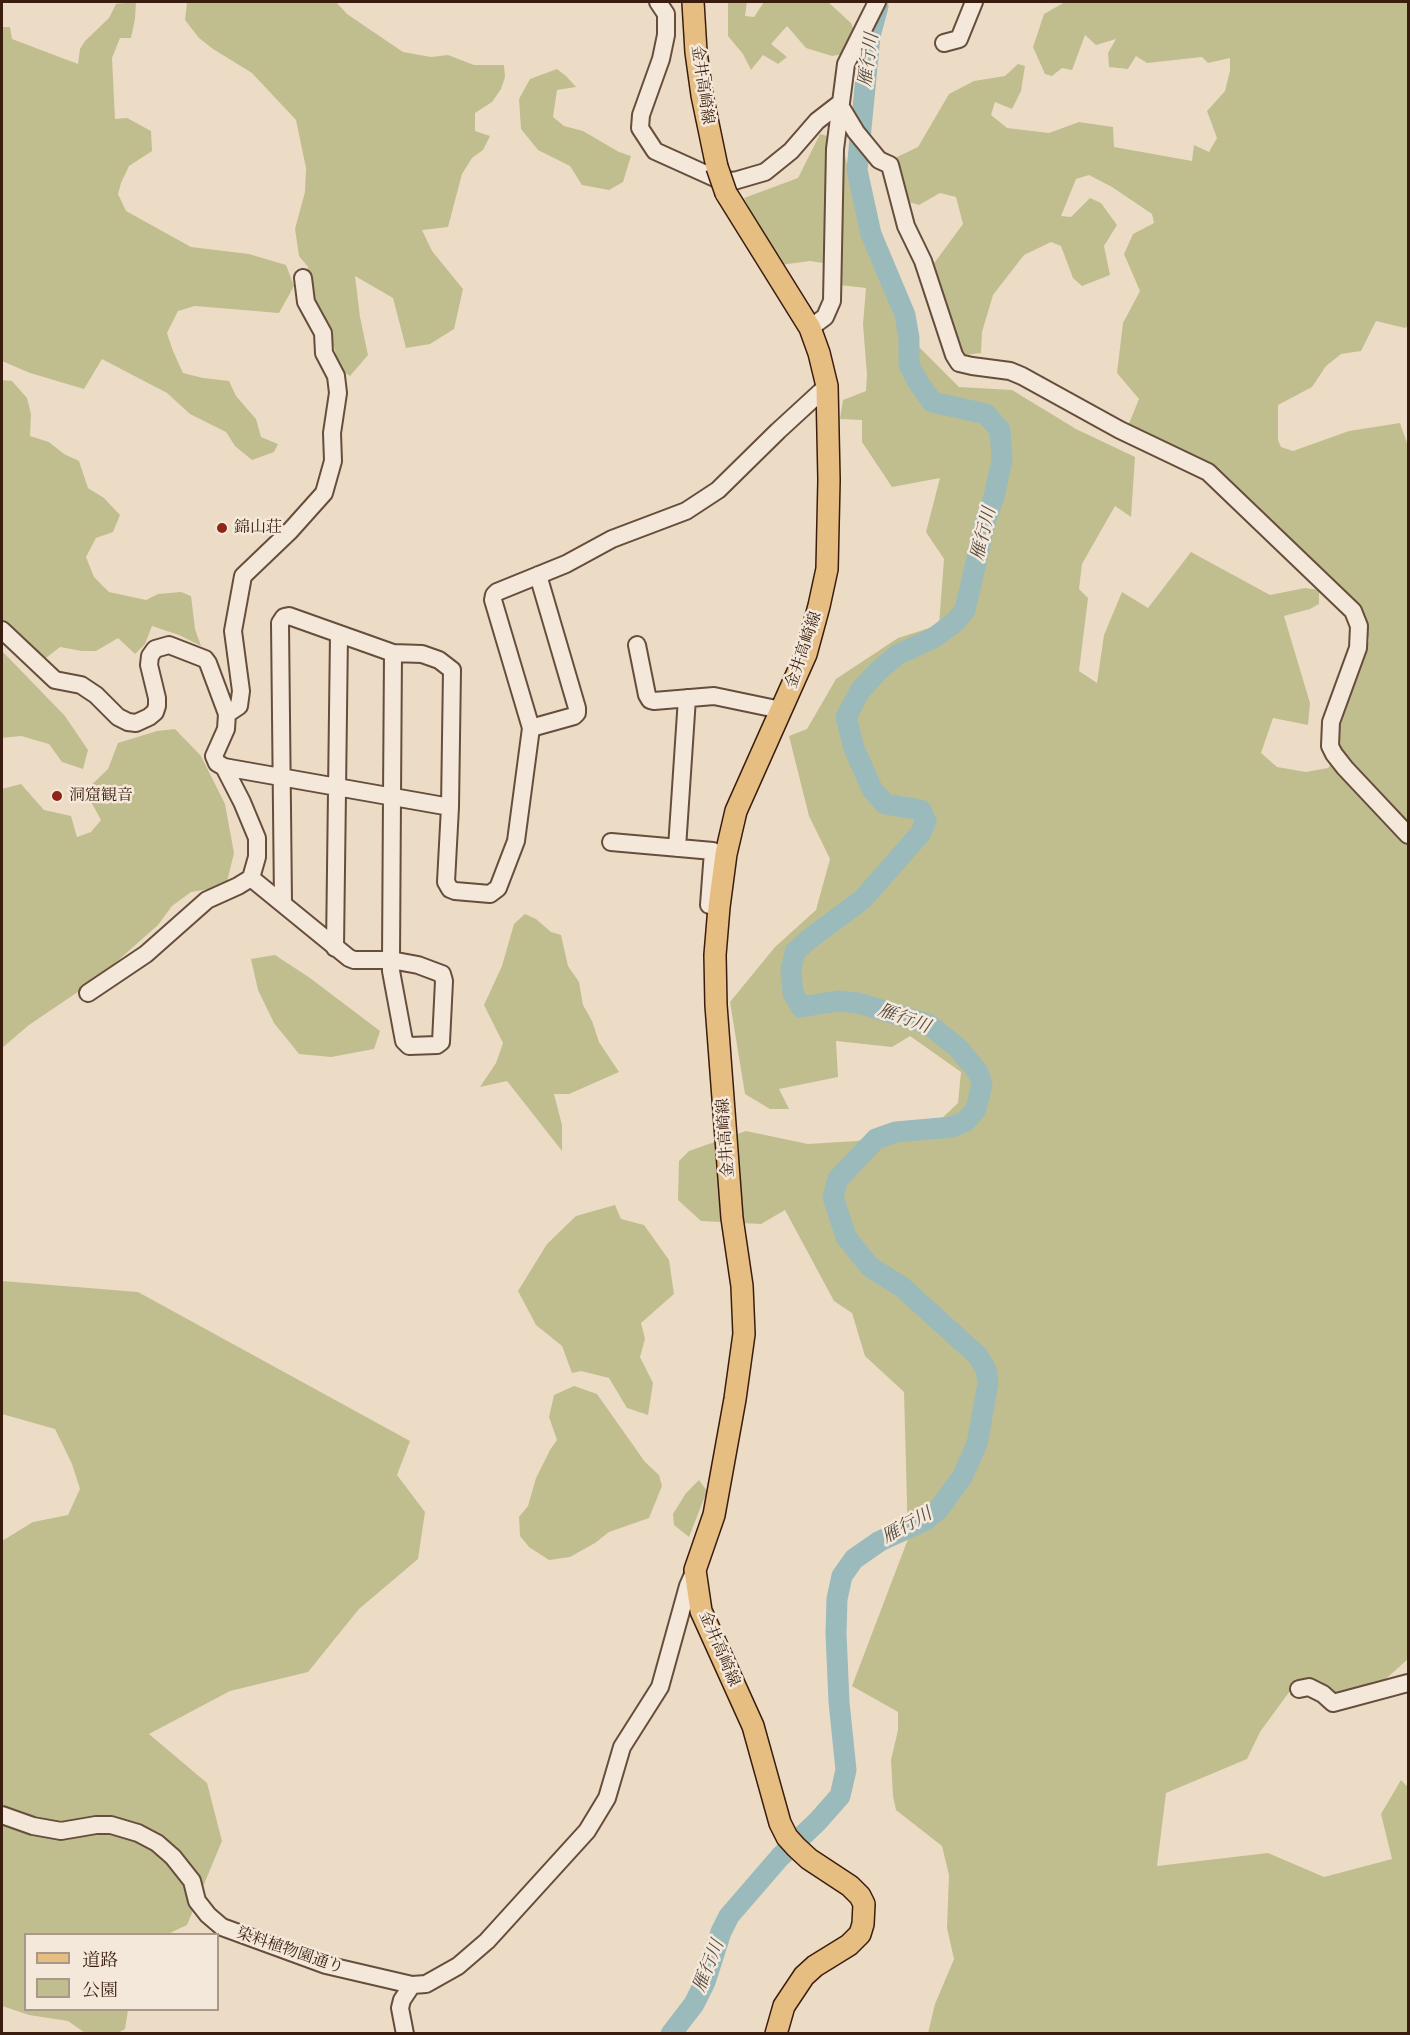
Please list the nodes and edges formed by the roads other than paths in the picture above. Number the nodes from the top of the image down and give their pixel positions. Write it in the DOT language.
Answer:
graph roads {
  1 [pos="658,2"];
  2 [pos="693,2"];
  3 [pos="877,2"];
  4 [pos="974,2"];
  5 [pos="944,43"];
  6 [pos="839,104"];
  7 [pos="303,279"];
  8 [pos="810,328"];
  9 [pos="827,386"];
  10 [pos="538,575"];
  11 [pos="2,630"];
  12 [pos="339,634"];
  13 [pos="637,645"];
  14 [pos="393,653"];
  15 [pos="687,698"];
  16 [pos="781,710"];
  17 [pos="227,714"];
  18 [pos="531,728"];
  19 [pos="224,767"];
  20 [pos="281,777"];
  21 [pos="336,787"];
  22 [pos="392,797"];
  23 [pos="450,807"];
  24 [pos="1408,835"];
  25 [pos="611,842"];
  26 [pos="677,849"];
  27 [pos="251,878"];
  28 [pos="283,902"];
  29 [pos="719,907"];
  30 [pos="335,948"];
  31 [pos="391,960"];
  32 [pos="88,993"];
  33 [pos="695,1570"];
  34 [pos="1408,1683"];
  35 [pos="1299,1689"];
  36 [pos="2,1815"];
  37 [pos="412,1985"];
  38 [pos="405,2034"];
  39 [pos="776,2034"];
  1 -- 6 [label="street"];
  2 -- 8 [label="main road, 金井高崎線, bridge"];
  3 -- 6 [label="street"];
  4 -- 5 [label="street"];
  6 -- 8 [label="street"];
  6 -- 24 [label="street"];
  7 -- 17 [label="street"];
  8 -- 9 [label="main road, 金井高崎線"];
  9 -- 10 [label="street"];
  9 -- 16 [label="main road, 金井高崎線"];
  10 -- 18 [label="street"];
  10 -- 18 [label="street"];
  11 -- 17 [label="street"];
  12 -- 14 [label="street"];
  12 -- 20 [label="street"];
  12 -- 21 [label="street"];
  13 -- 15 [label="street"];
  14 -- 22 [label="street"];
  14 -- 23 [label="street"];
  15 -- 16 [label="street"];
  15 -- 26 [label="street"];
  16 -- 29 [label="main road, 金井高崎線"];
  17 -- 19 [label="street"];
  18 -- 23 [label="street"];
  19 -- 20 [label="street"];
  19 -- 27 [label="street"];
  20 -- 21 [label="street"];
  20 -- 28 [label="street"];
  21 -- 22 [label="street"];
  21 -- 30 [label="street"];
  22 -- 23 [label="street"];
  22 -- 31 [label="street"];
  25 -- 26 [label="street"];
  26 -- 29 [label="street"];
  27 -- 28 [label="street"];
  27 -- 32 [label="street"];
  28 -- 30 [label="street"];
  29 -- 33 [label="main road, 金井高崎線"];
  30 -- 31 [label="street"];
  31 -- 31 [label="street"];
  33 -- 37 [label="street"];
  33 -- 39 [label="main road, 金井高崎線"];
  34 -- 35 [label="street"];
  36 -- 37 [label="street, 染料植物園通り"];
  37 -- 38 [label="street"];
}
